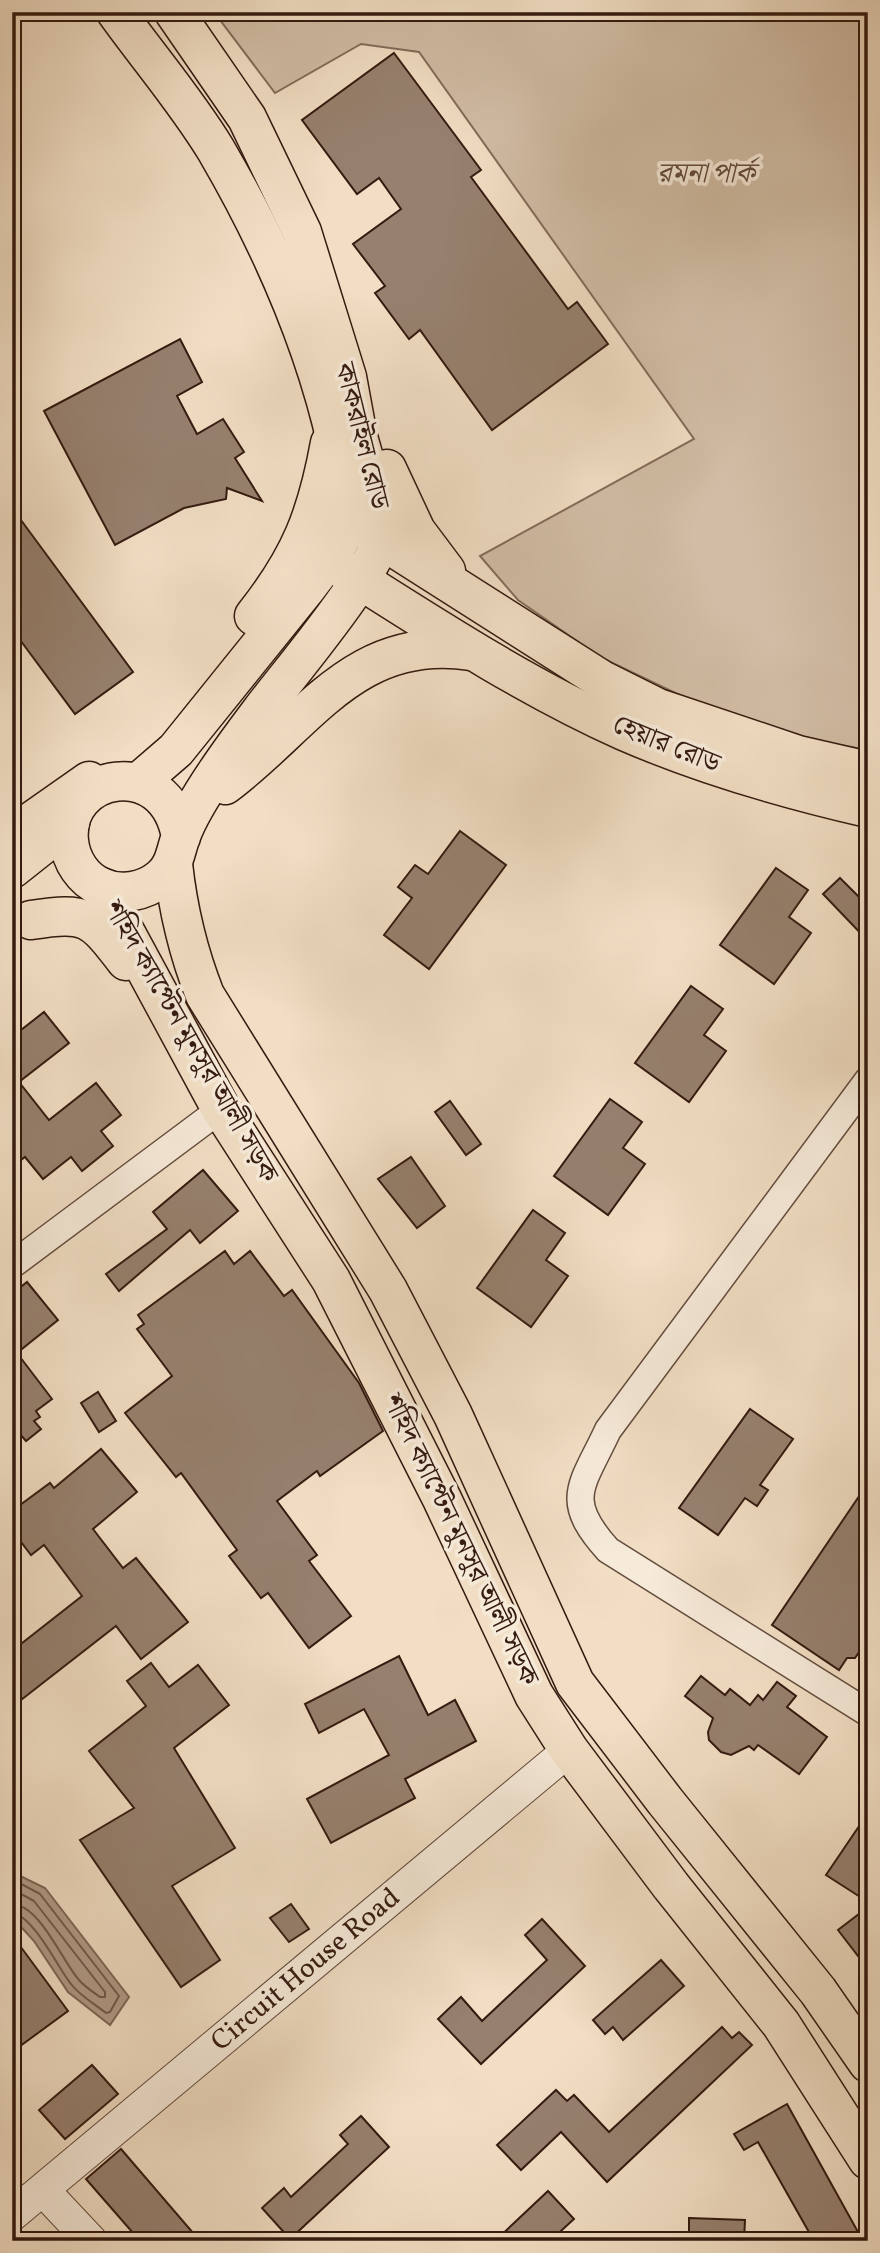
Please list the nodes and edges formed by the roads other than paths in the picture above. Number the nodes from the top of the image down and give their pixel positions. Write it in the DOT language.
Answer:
graph roads {
  1 [pos="116,12"];
  2 [pos="174,12"];
  3 [pos="347,377"];
  4 [pos="333,427"];
  5 [pos="348,519"];
  6 [pos="383,541"];
  7 [pos="327,559"];
  8 [pos="360,580"];
  9 [pos="472,597"];
  10 [pos="477,652"];
  11 [pos="868,771"];
  12 [pos="117,781"];
  13 [pos="200,803"];
  14 [pos="868,808"];
  15 [pos="70,823"];
  16 [pos="12,835"];
  17 [pos="177,850"];
  18 [pos="12,869"];
  19 [pos="96,884"];
  20 [pos="22,927"];
  21 [pos="171,1017"];
  22 [pos="868,1080"];
  23 [pos="221,1109"];
  24 [pos="12,1265"];
  25 [pos="868,1713"];
  26 [pos="569,1750"];
  27 [pos="868,2063"];
  28 [pos="868,2160"];
  29 [pos="43,2190"];
  30 [pos="12,2215"];
  31 [pos="91,2241"];
  1 -- 4 [label="main road, কাকরাইল রোড"];
  2 -- 3 [label="main road, কাকরাইল রোড"];
  3 -- 6 [label="main road, কাকরাইল রোড"];
  3 -- 9 [label="main road"];
  4 -- 5 [label="main road, কাকরাইল রোড"];
  4 -- 12 [label="main road"];
  5 -- 6 [label="main road"];
  5 -- 7 [label="main road, কাকরাইল রোড"];
  6 -- 8 [label="main road, কাকরাইল রোড"];
  6 -- 9 [label="main road"];
  7 -- 8 [label="main road, হেয়ার রোড"];
  7 -- 12 [label="main road, কাকরাইল রোড"];
  8 -- 10 [label="main road, হেয়ার রোড"];
  8 -- 13 [label="main road, কাকরাইল রোড"];
  9 -- 11 [label="main road"];
  10 -- 13 [label="main road"];
  10 -- 14 [label="main road, হেয়ার রোড"];
  12 -- 15 [label="main road"];
  12 -- 16 [label="main road"];
  12 -- 17 [label="main road"];
  13 -- 17 [label="main road, কাকরাইল রোড"];
  15 -- 18 [label="main road"];
  15 -- 19 [label="main road"];
  17 -- 19 [label="main road"];
  17 -- 27 [label="main road, শহিদ ক্যাপ্টেন মুনসুর আলী সড়ক"];
  19 -- 20 [label="main road"];
  19 -- 21 [label="main road, শহিদ ক্যাপ্টেন মুনসুর আলী সড়ক"];
  20 -- 21 [label="main road"];
  21 -- 23 [label="main road, শহিদ ক্যাপ্টেন মুনসুর আলী সড়ক"];
  22 -- 25 [label="street"];
  23 -- 24 [label="street"];
  23 -- 26 [label="main road, শহিদ ক্যাপ্টেন মুনসুর আলী সড়ক"];
  26 -- 28 [label="main road, শহিদ ক্যাপ্টেন মুনসুর আলী সড়ক"];
  26 -- 29 [label="street, Circuit House Road"];
  29 -- 30 [label="street, Circuit House Road"];
  29 -- 31 [label="street"];
}
